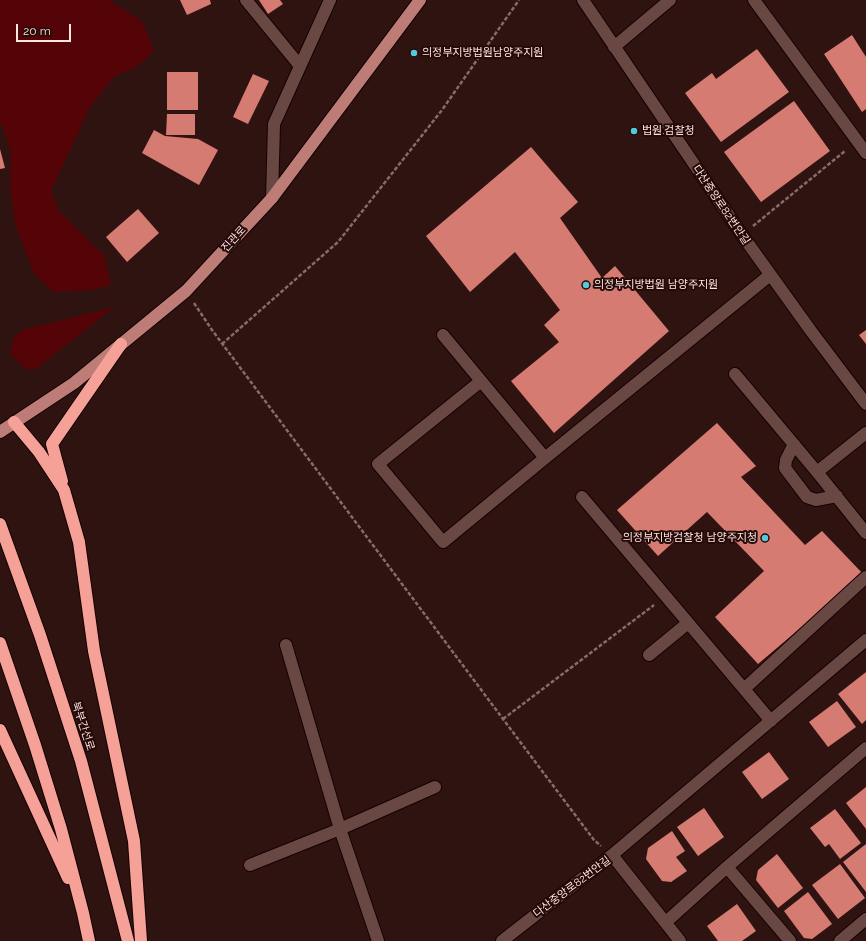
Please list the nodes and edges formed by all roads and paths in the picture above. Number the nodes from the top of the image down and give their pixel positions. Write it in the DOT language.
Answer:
graph roads {
  1 [pos="246,0"];
  2 [pos="330,0"];
  3 [pos="420,0"];
  4 [pos="519,0"];
  5 [pos="584,0"];
  6 [pos="670,0"];
  7 [pos="754,0"];
  8 [pos="614,47"];
  9 [pos="300,66"];
  10 [pos="858,141"];
  11 [pos="866,153"];
  12 [pos="272,198"];
  13 [pos="742,235"];
  14 [pos="770,274"];
  15 [pos="186,291"];
  16 [pos="443,335"];
  17 [pos="121,344"];
  18 [pos="222,344"];
  19 [pos="735,374"];
  20 [pos="481,381"];
  21 [pos="866,404"];
  22 [pos="14,422"];
  23 [pos="0,432"];
  24 [pos="866,433"];
  25 [pos="794,444"];
  26 [pos="545,458"];
  27 [pos="817,472"];
  28 [pos="64,490"];
  29 [pos="837,496"];
  30 [pos="582,497"];
  31 [pos="0,524"];
  32 [pos="866,533"];
  33 [pos="866,577"];
  34 [pos="654,605"];
  35 [pos="688,623"];
  36 [pos="866,640"];
  37 [pos="0,643"];
  38 [pos="286,645"];
  39 [pos="649,655"];
  40 [pos="744,689"];
  41 [pos="503,719"];
  42 [pos="771,721"];
  43 [pos="0,730"];
  44 [pos="866,748"];
  45 [pos="435,787"];
  46 [pos="340,829"];
  47 [pos="612,855"];
  48 [pos="250,865"];
  49 [pos="727,867"];
  50 [pos="83,913"];
  51 [pos="866,919"];
  52 [pos="666,922"];
  53 [pos="88,941"];
  54 [pos="128,941"];
  55 [pos="141,941"];
  56 [pos="378,941"];
  57 [pos="502,941"];
  58 [pos="680,941"];
  59 [pos="790,941"];
  60 [pos="840,941"];
  1 -- 9 [label="street"];
  2 -- 9 [label="street"];
  3 -- 12 [label="main road, 진관로"];
  4 -- 18 [label="path"];
  5 -- 8 [label="street, 다산중앙로82번안길"];
  6 -- 8 [label="street"];
  7 -- 10 [label="street"];
  8 -- 13 [label="street, 다산중앙로82번안길"];
  9 -- 12 [label="street"];
  10 -- 11 [label="street"];
  10 -- 13 [label="path"];
  12 -- 15 [label="main road, 진관로"];
  13 -- 14 [label="street, 다산중앙로82번안길"];
  14 -- 21 [label="street, 다산중앙로82번안길"];
  14 -- 26 [label="street"];
  15 -- 17 [label="main road, 진관로"];
  15 -- 18 [label="path"];
  16 -- 20 [label="street"];
  17 -- 22 [label="main road, 진관로"];
  17 -- 28 [label="highway"];
  18 -- 41 [label="path"];
  19 -- 25 [label="street"];
  20 -- 26 [label="street"];
  20 -- 26 [label="street"];
  22 -- 23 [label="main road, 진관로"];
  22 -- 28 [label="highway"];
  24 -- 27 [label="street"];
  25 -- 27 [label="street"];
  25 -- 29 [label="street"];
  27 -- 29 [label="street"];
  28 -- 55 [label="highway"];
  29 -- 32 [label="street"];
  30 -- 35 [label="street"];
  31 -- 54 [label="highway, 북부간선로"];
  33 -- 40 [label="street"];
  34 -- 41 [label="path"];
  35 -- 39 [label="street"];
  35 -- 40 [label="street"];
  36 -- 42 [label="street"];
  37 -- 50 [label="highway"];
  38 -- 46 [label="street"];
  40 -- 42 [label="street"];
  41 -- 47 [label="path"];
  42 -- 47 [label="street"];
  43 -- 50 [label="highway"];
  44 -- 49 [label="street"];
  45 -- 46 [label="street"];
  46 -- 48 [label="street"];
  46 -- 56 [label="street"];
  47 -- 52 [label="street, 다산중앙로82번안길"];
  47 -- 57 [label="street, 다산중앙로82번안길"];
  49 -- 52 [label="street"];
  49 -- 59 [label="street"];
  50 -- 53 [label="highway"];
  51 -- 60 [label="street"];
  52 -- 58 [label="street, 다산중앙로82번안길"];
}
